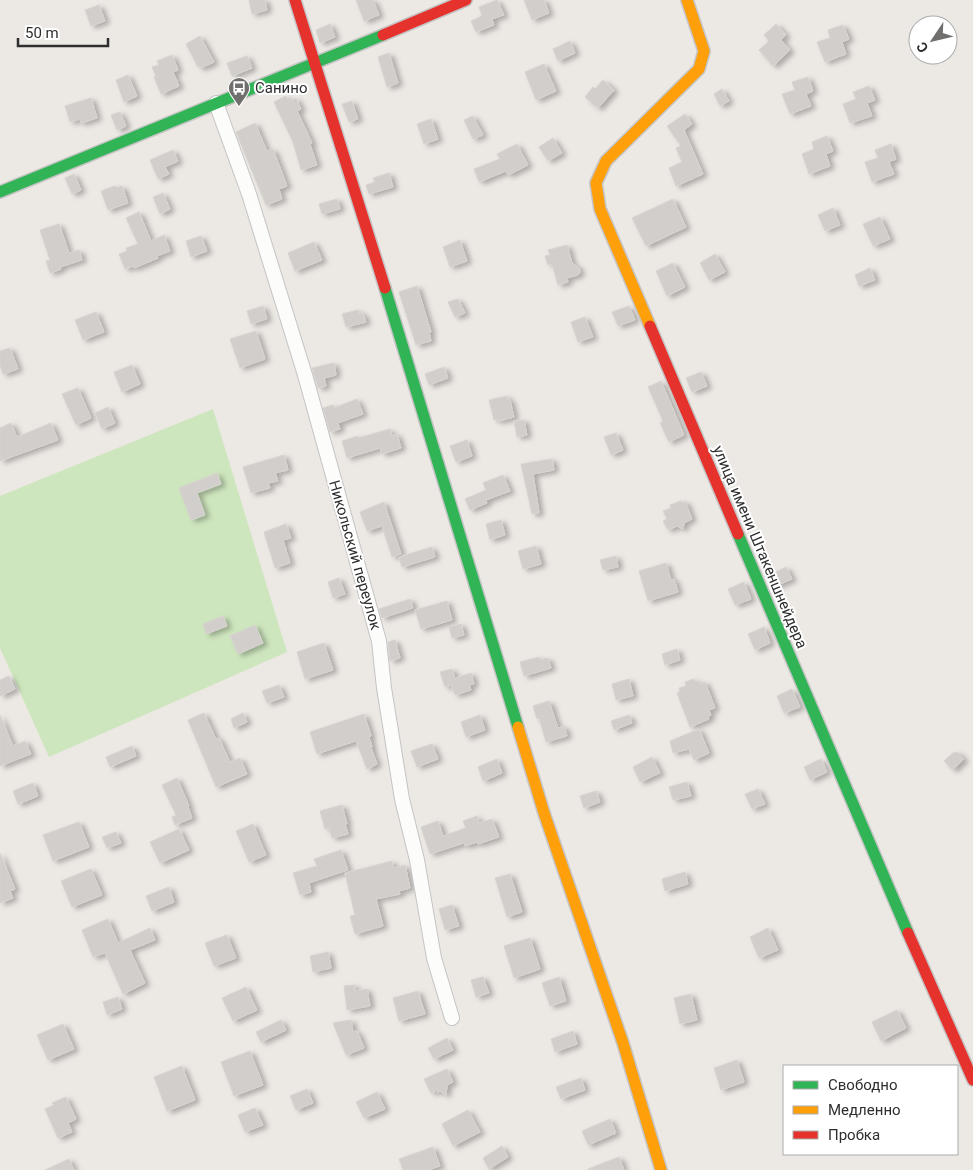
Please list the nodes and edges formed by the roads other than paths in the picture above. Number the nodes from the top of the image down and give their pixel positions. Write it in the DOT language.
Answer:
graph roads {
  1 [pos="295,0"];
  2 [pos="466,0"];
  3 [pos="687,0"];
  4 [pos="315,64"];
  5 [pos="216,104"];
  6 [pos="0,192"];
  7 [pos="452,1018"];
  8 [pos="973,1080"];
  9 [pos="661,1170"];
  1 -- 4 [label="street"];
  2 -- 4 [label="street"];
  3 -- 8 [label="street, улица имени Штакеншнейдера"];
  4 -- 5 [label="street"];
  4 -- 9 [label="street"];
  5 -- 6 [label="street"];
  5 -- 7 [label="street, Никольский переулок"];
}
